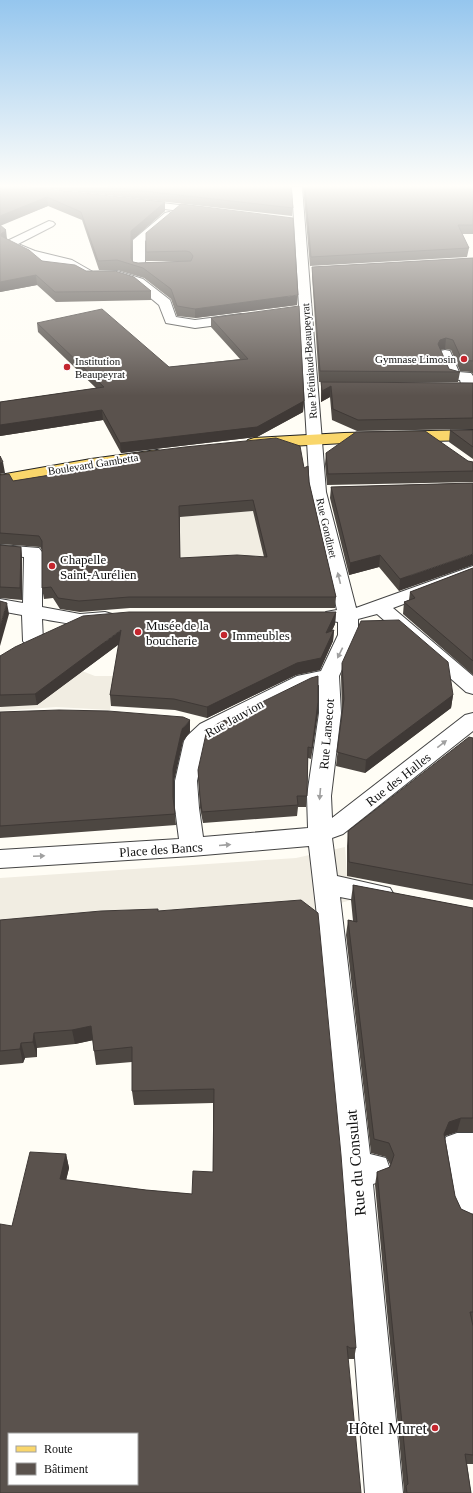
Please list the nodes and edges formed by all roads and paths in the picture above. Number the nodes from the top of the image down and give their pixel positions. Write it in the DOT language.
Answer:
graph roads {
  1 [pos="43,257"];
  2 [pos="139,257"];
  3 [pos="304,257"];
  4 [pos="178,266"];
  5 [pos="305,310"];
  6 [pos="291,311"];
  7 [pos="254,316"];
  8 [pos="445,354"];
  9 [pos="310,387"];
  10 [pos="326,387"];
  11 [pos="444,388"];
  12 [pos="470,388"];
  13 [pos="473,435"];
  14 [pos="428,436"];
  15 [pos="313,439"];
  16 [pos="242,444"];
  17 [pos="451,452"];
  18 [pos="174,453"];
  19 [pos="0,480"];
  20 [pos="0,550"];
  21 [pos="473,572"];
  22 [pos="0,604"];
  23 [pos="380,606"];
  24 [pos="32,612"];
  25 [pos="316,616"];
  26 [pos="348,616"];
  27 [pos="123,617"];
  28 [pos="80,620"];
  29 [pos="34,641"];
  30 [pos="13,650"];
  31 [pos="329,676"];
  32 [pos="473,686"];
  33 [pos="187,720"];
  34 [pos="473,720"];
  35 [pos="208,729"];
  36 [pos="321,833"];
  37 [pos="192,847"];
  38 [pos="0,859"];
  39 [pos="326,884"];
  40 [pos="405,899"];
  41 [pos="473,1148"];
  42 [pos="473,1209"];
  43 [pos="384,1493"];
  1 -- 7 [label="street"];
  2 -- 4 [label="street"];
  3 -- 5 [label="street, Rue Pétiniaud-Beaupeyrat"];
  5 -- 6 [label="street"];
  5 -- 9 [label="street, Rue Pétiniaud-Beaupeyrat"];
  8 -- 12 [label="street"];
  9 -- 10 [label="street"];
  9 -- 15 [label="street, Rue Pétiniaud-Beaupeyrat"];
  11 -- 12 [label="street"];
  13 -- 14 [label="main road"];
  14 -- 15 [label="main road"];
  14 -- 17 [label="street"];
  15 -- 16 [label="main road"];
  26 -- 15 [label="street, Rue Gondinet, one-way"];
  18 -- 19 [label="main road, Boulevard Gambetta"];
  20 -- 24 [label="street"];
  21 -- 23 [label="street"];
  22 -- 24 [label="street"];
  23 -- 26 [label="street"];
  23 -- 32 [label="street"];
  24 -- 28 [label="street"];
  24 -- 29 [label="street"];
  25 -- 26 [label="street"];
  26 -- 31 [label="street, Rue Lansecot, one-way"];
  27 -- 28 [label="street"];
  28 -- 29 [label="street"];
  29 -- 30 [label="street"];
  31 -- 35 [label="street, Rue Jauvion"];
  31 -- 36 [label="street, Rue Lansecot, one-way"];
  33 -- 35 [label="street"];
  36 -- 34 [label="street, Rue des Halles, one-way"];
  35 -- 37 [label="street, Rue Jauvion"];
  37 -- 36 [label="street, Place des Bancs, one-way"];
  36 -- 39 [label="street, Rue du Consulat"];
  38 -- 37 [label="street, Place des Bancs, one-way"];
  39 -- 40 [label="street"];
  39 -- 43 [label="street, Rue du Consulat"];
  41 -- 42 [label="street"];
}
